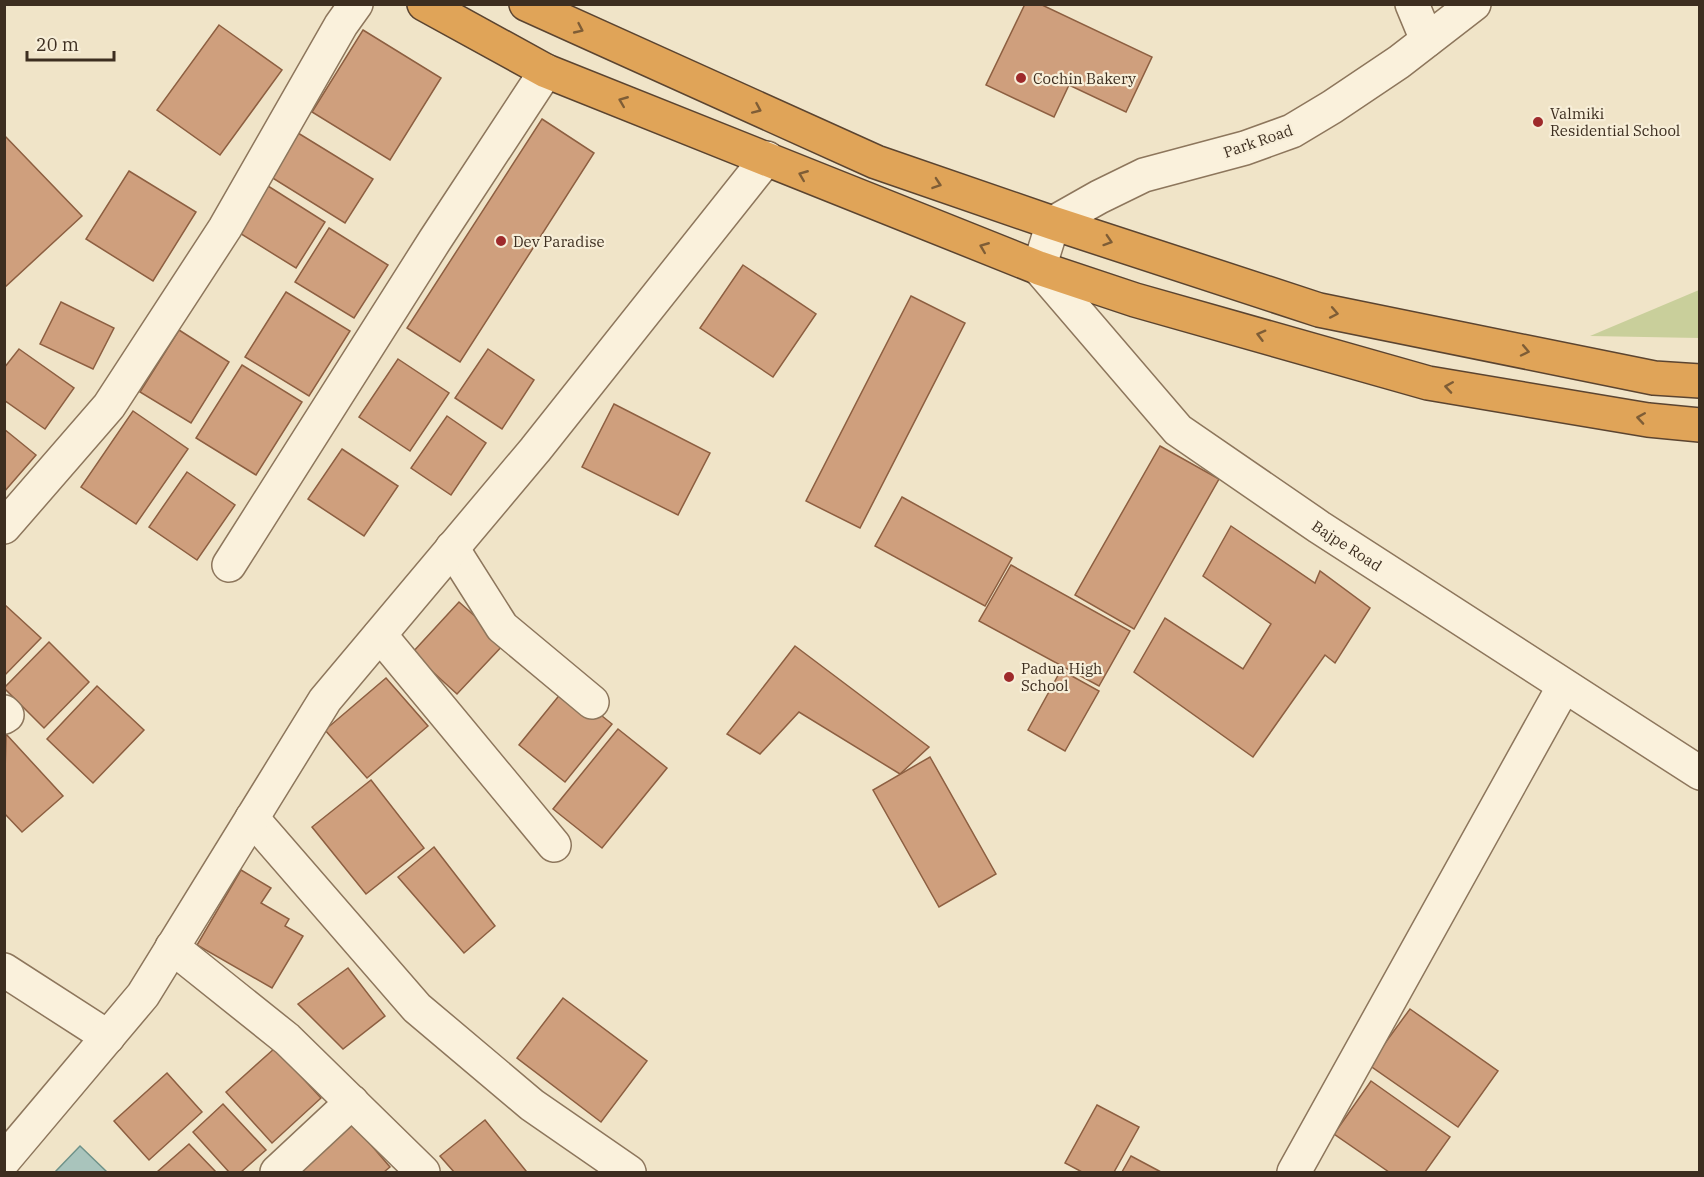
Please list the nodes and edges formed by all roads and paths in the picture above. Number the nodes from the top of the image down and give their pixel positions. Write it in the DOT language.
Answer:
graph roads {
  1 [pos="356,4"];
  2 [pos="424,4"];
  3 [pos="526,4"];
  4 [pos="1412,4"];
  5 [pos="1474,4"];
  6 [pos="1427,40"];
  7 [pos="546,71"];
  8 [pos="767,158"];
  9 [pos="1053,224"];
  10 [pos="1039,268"];
  11 [pos="1700,381"];
  12 [pos="1700,425"];
  13 [pos="4,527"];
  14 [pos="452,548"];
  15 [pos="229,565"];
  16 [pos="380,635"];
  17 [pos="1564,686"];
  18 [pos="592,702"];
  19 [pos="1700,773"];
  20 [pos="252,818"];
  21 [pos="554,845"];
  22 [pos="172,947"];
  23 [pos="4,970"];
  24 [pos="108,1037"];
  25 [pos="352,1102"];
  26 [pos="4,1160"];
  27 [pos="277,1173"];
  28 [pos="423,1173"];
  29 [pos="629,1173"];
  30 [pos="1294,1173"];
  1 -- 13 [label="street"];
  2 -- 7 [label="highway"];
  3 -- 9 [label="highway, one-way"];
  4 -- 6 [label="street"];
  5 -- 6 [label="street, Park Road"];
  6 -- 9 [label="street, Park Road"];
  8 -- 7 [label="highway, one-way"];
  7 -- 15 [label="street"];
  10 -- 8 [label="highway, one-way"];
  8 -- 14 [label="street"];
  9 -- 10 [label="street"];
  9 -- 11 [label="highway, one-way"];
  12 -- 10 [label="highway, one-way"];
  10 -- 17 [label="street, Bajpe Road"];
  14 -- 16 [label="street"];
  14 -- 18 [label="street"];
  16 -- 20 [label="street"];
  16 -- 21 [label="street"];
  17 -- 19 [label="street, Bajpe Road"];
  17 -- 30 [label="street"];
  20 -- 22 [label="street"];
  20 -- 29 [label="street"];
  22 -- 24 [label="street"];
  22 -- 25 [label="street"];
  23 -- 24 [label="street"];
  24 -- 26 [label="street"];
  25 -- 27 [label="street"];
  25 -- 28 [label="street"];
}
